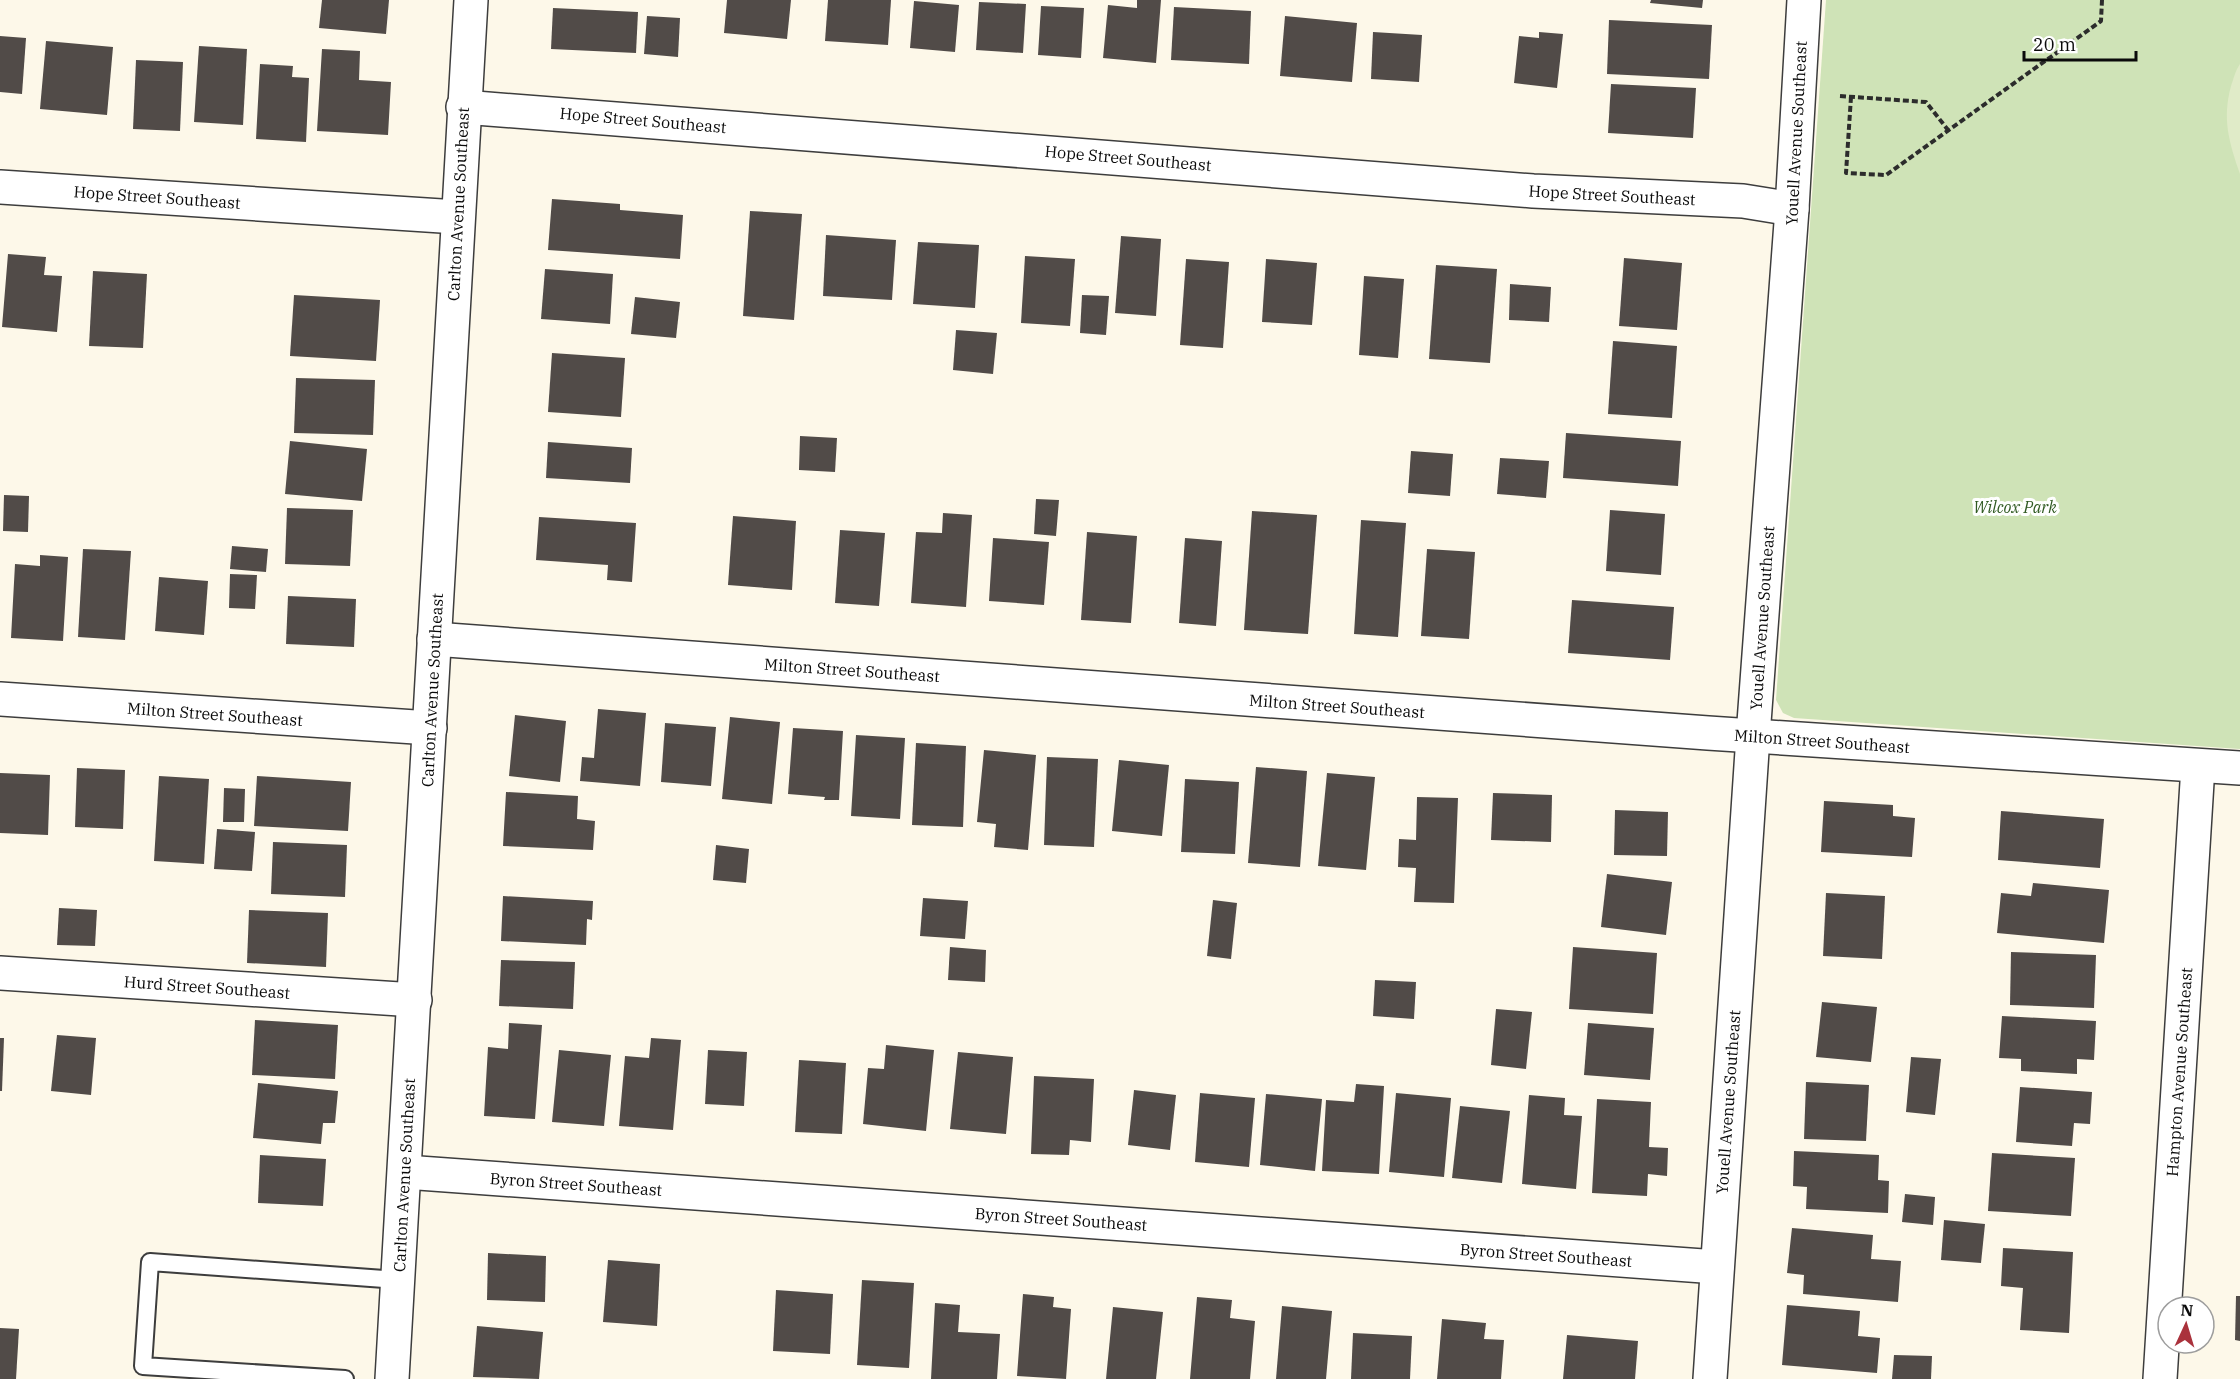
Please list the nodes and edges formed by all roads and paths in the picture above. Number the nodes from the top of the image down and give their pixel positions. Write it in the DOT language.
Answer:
graph roads {
  1 [pos="471,0"];
  2 [pos="1804,0"];
  3 [pos="2102,0"];
  4 [pos="1840,96"];
  5 [pos="1851,97"];
  6 [pos="463,107"];
  7 [pos="1948,130"];
  8 [pos="0,187"];
  9 [pos="1792,209"];
  10 [pos="457,217"];
  11 [pos="434,639"];
  12 [pos="0,699"];
  13 [pos="430,728"];
  14 [pos="1753,736"];
  15 [pos="2198,766"];
  16 [pos="2240,768"];
  17 [pos="0,973"];
  18 [pos="415,1000"];
  19 [pos="405,1172"];
  20 [pos="1717,1267"];
  21 [pos="398,1280"];
  22 [pos="142,1372"];
  23 [pos="345,1379"];
  24 [pos="392,1379"];
  25 [pos="1710,1379"];
  26 [pos="2160,1379"];
  1 -- 6 [label="street, Carlton Avenue Southeast"];
  2 -- 9 [label="street, Youell Avenue Southeast"];
  3 -- 7 [label="path"];
  4 -- 5 [label="path"];
  5 -- 7 [label="path"];
  5 -- 7 [label="path"];
  6 -- 9 [label="street, Hope Street Southeast"];
  6 -- 10 [label="street, Carlton Avenue Southeast"];
  8 -- 10 [label="street, Hope Street Southeast"];
  9 -- 14 [label="street, Youell Avenue Southeast"];
  10 -- 11 [label="street, Carlton Avenue Southeast"];
  11 -- 13 [label="street, Carlton Avenue Southeast"];
  11 -- 14 [label="street, Milton Street Southeast"];
  12 -- 13 [label="street, Milton Street Southeast"];
  13 -- 18 [label="street, Carlton Avenue Southeast"];
  14 -- 15 [label="street, Milton Street Southeast"];
  14 -- 20 [label="street, Youell Avenue Southeast"];
  15 -- 16 [label="street, Milton Street Southeast"];
  15 -- 26 [label="street, Hampton Avenue Southeast"];
  17 -- 18 [label="street, Hurd Street Southeast"];
  18 -- 19 [label="street, Carlton Avenue Southeast"];
  19 -- 20 [label="street, Byron Street Southeast"];
  19 -- 21 [label="street, Carlton Avenue Southeast"];
  20 -- 25 [label="street, Youell Avenue Southeast"];
  21 -- 22 [label="lane"];
  21 -- 24 [label="street, Carlton Avenue Southeast"];
  22 -- 23 [label="lane"];
}
